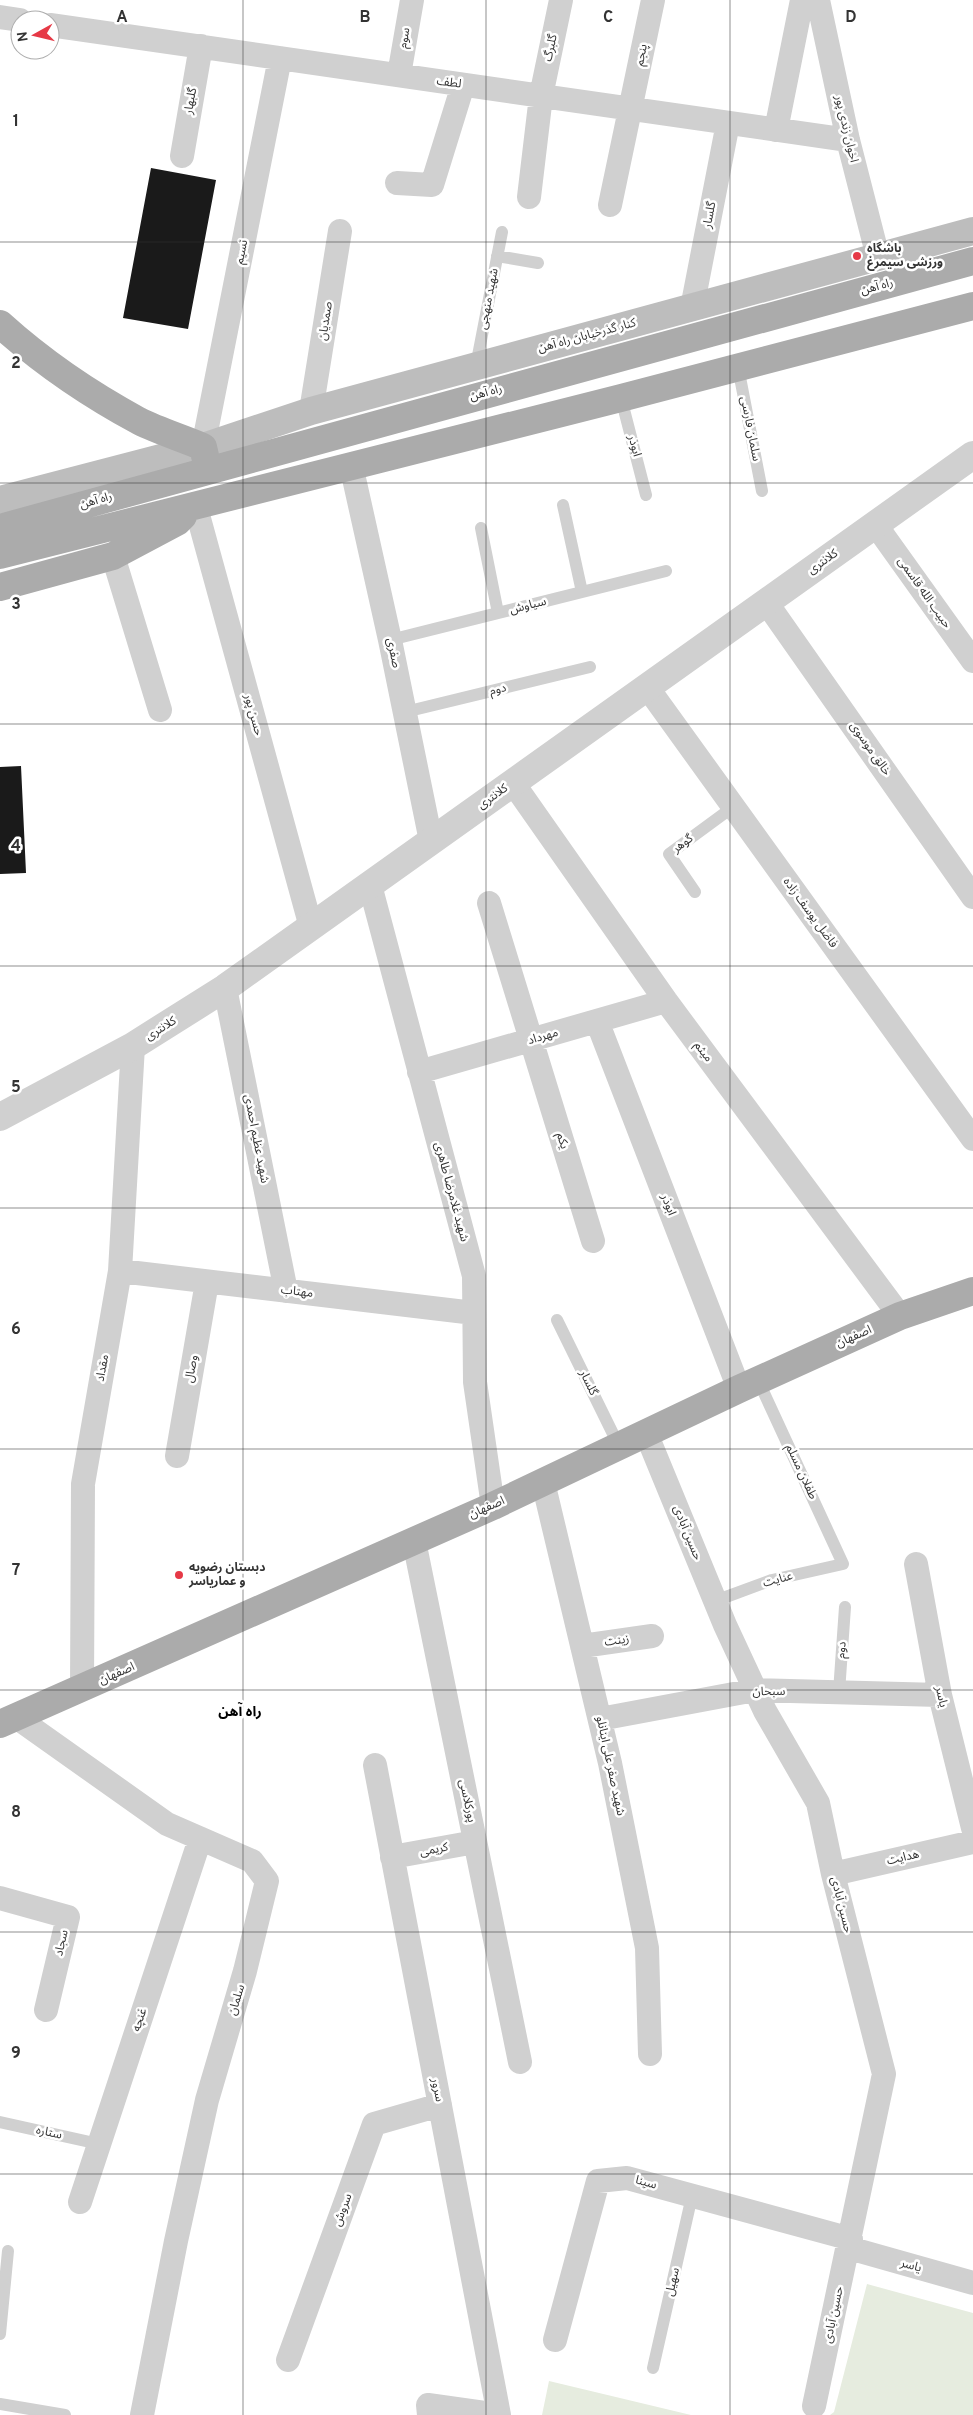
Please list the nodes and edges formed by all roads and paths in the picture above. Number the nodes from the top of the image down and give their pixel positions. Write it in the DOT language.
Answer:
graph roads {
  1 [pos="412,0"];
  2 [pos="561,0"];
  3 [pos="653,0"];
  4 [pos="802,0"];
  5 [pos="818,0"];
  6 [pos="60,26"];
  7 [pos="201,46"];
  8 [pos="280,58"];
  9 [pos="399,75"];
  10 [pos="463,84"];
  11 [pos="541,96"];
  12 [pos="632,109"];
  13 [pos="728,123"];
  14 [pos="776,130"];
  15 [pos="848,140"];
  16 [pos="182,156"];
  17 [pos="397,183"];
  18 [pos="529,197"];
  19 [pos="610,205"];
  20 [pos="340,230"];
  21 [pos="502,232"];
  22 [pos="973,232"];
  23 [pos="497,256"];
  24 [pos="878,257"];
  25 [pos="973,261"];
  26 [pos="538,263"];
  27 [pos="973,306"];
  28 [pos="692,308"];
  29 [pos="0,324"];
  30 [pos="476,366"];
  31 [pos="738,367"];
  32 [pos="621,398"];
  33 [pos="311,411"];
  34 [pos="973,454"];
  35 [pos="206,458"];
  36 [pos="351,465"];
  37 [pos="762,492"];
  38 [pos="646,495"];
  39 [pos="0,500"];
  40 [pos="195,504"];
  41 [pos="563,505"];
  42 [pos="876,524"];
  43 [pos="0,528"];
  44 [pos="481,528"];
  45 [pos="0,555"];
  46 [pos="113,556"];
  47 [pos="666,571"];
  48 [pos="0,587"];
  49 [pos="582,592"];
  50 [pos="766,602"];
  51 [pos="498,613"];
  52 [pos="390,640"];
  53 [pos="973,662"];
  54 [pos="590,667"];
  55 [pos="647,687"];
  56 [pos="160,710"];
  57 [pos="405,712"];
  58 [pos="513,783"];
  59 [pos="733,807"];
  60 [pos="431,841"];
  61 [pos="370,885"];
  62 [pos="695,892"];
  63 [pos="973,897"];
  64 [pos="489,903"];
  65 [pos="311,927"];
  66 [pos="225,988"];
  67 [pos="666,1001"];
  68 [pos="597,1021"];
  69 [pos="530,1040"];
  70 [pos="133,1046"];
  71 [pos="419,1072"];
  72 [pos="0,1117"];
  73 [pos="973,1139"];
  74 [pos="593,1241"];
  75 [pos="120,1271"];
  76 [pos="207,1282"];
  77 [pos="286,1291"];
  78 [pos="973,1291"];
  79 [pos="474,1312"];
  80 [pos="900,1316"];
  81 [pos="557,1320"];
  82 [pos="748,1385"];
  83 [pos="646,1433"];
  84 [pos="619,1446"];
  85 [pos="177,1456"];
  86 [pos="543,1482"];
  87 [pos="493,1506"];
  88 [pos="414,1541"];
  89 [pos="843,1564"];
  90 [pos="916,1564"];
  91 [pos="715,1600"];
  92 [pos="845,1607"];
  93 [pos="652,1636"];
  94 [pos="582,1646"];
  95 [pos="82,1689"];
  96 [pos="755,1690"];
  97 [pos="839,1692"];
  98 [pos="940,1695"];
  99 [pos="600,1719"];
  100 [pos="8,1720"];
  101 [pos="375,1765"];
  102 [pos="973,1828"];
  103 [pos="200,1839"];
  104 [pos="475,1842"];
  105 [pos="973,1842"];
  106 [pos="392,1858"];
  107 [pos="833,1874"];
  108 [pos="0,1898"];
  109 [pos="46,2010"];
  110 [pos="650,2054"];
  111 [pos="520,2062"];
  112 [pos="440,2105"];
  113 [pos="0,2122"];
  114 [pos="99,2144"];
  115 [pos="692,2196"];
  116 [pos="80,2202"];
  117 [pos="850,2244"];
  118 [pos="8,2251"];
  119 [pos="973,2283"];
  120 [pos="0,2334"];
  121 [pos="555,2340"];
  122 [pos="288,2360"];
  123 [pos="653,2368"];
  124 [pos="0,2404"];
  125 [pos="814,2406"];
  126 [pos="34,2412"];
  127 [pos="65,2415"];
  128 [pos="142,2415"];
  129 [pos="428,2415"];
  130 [pos="499,2415"];
  1 -- 9 [label="street, سوم"];
  2 -- 11 [label="street, گلبرگ"];
  3 -- 12 [label="street, پنجم"];
  4 -- 14 [label="street"];
  5 -- 15 [label="street, اخوان زندی پور"];
  6 -- 7 [label="street, لطف"];
  7 -- 8 [label="street, لطف"];
  7 -- 16 [label="street, گلبهار"];
  8 -- 9 [label="street, لطف"];
  8 -- 35 [label="street, نسیم"];
  9 -- 10 [label="street, لطف"];
  10 -- 11 [label="street, لطف"];
  10 -- 17 [label="street"];
  11 -- 12 [label="street, لطف"];
  11 -- 18 [label="street, گلبرگ"];
  12 -- 13 [label="street, لطف"];
  12 -- 19 [label="street, پنجم"];
  13 -- 14 [label="street, لطف"];
  13 -- 28 [label="street, گلسار"];
  14 -- 15 [label="street, لطف"];
  15 -- 24 [label="street, اخوان زندی پور"];
  20 -- 33 [label="street, صمدیان"];
  21 -- 23 [label="lane, شهید منهجی"];
  22 -- 24 [label="main road, کنار گذرخیابان راه آهن"];
  23 -- 26 [label="lane"];
  23 -- 30 [label="lane, شهید منهجی"];
  24 -- 28 [label="main road, کنار گذرخیابان راه آهن"];
  25 -- 35 [label="main road, راه آهن"];
  27 -- 31 [label="main road"];
  28 -- 30 [label="main road, کنار گذرخیابان راه آهن"];
  29 -- 35 [label="main road"];
  30 -- 33 [label="main road, کنار گذرخیابان راه آهن"];
  31 -- 32 [label="main road"];
  31 -- 37 [label="lane, سلمان فارسی"];
  32 -- 36 [label="main road"];
  32 -- 38 [label="lane, ابوذر"];
  33 -- 35 [label="main road, کنار گذرخیابان راه آهن"];
  34 -- 42 [label="street, کلانتری"];
  35 -- 39 [label="main road, کنار گذرخیابان راه آهن"];
  35 -- 43 [label="main road, راه آهن"];
  36 -- 40 [label="main road"];
  36 -- 52 [label="street, صفری"];
  40 -- 45 [label="main road"];
  40 -- 46 [label="main road"];
  40 -- 65 [label="street, حسن پور"];
  41 -- 49 [label="lane"];
  42 -- 50 [label="street, کلانتری"];
  42 -- 53 [label="street, حبیب الله قاسمی"];
  44 -- 51 [label="lane"];
  46 -- 48 [label="main road"];
  46 -- 56 [label="street"];
  47 -- 49 [label="lane, سیاوش"];
  49 -- 51 [label="lane, سیاوش"];
  50 -- 55 [label="street, کلانتری"];
  50 -- 63 [label="street, خالق موسوی"];
  51 -- 52 [label="lane, سیاوش"];
  52 -- 57 [label="street, صفری"];
  54 -- 57 [label="lane, دوم"];
  55 -- 58 [label="street, کلانتری"];
  55 -- 59 [label="street, فاضل یوسف زاده"];
  57 -- 60 [label="street, صفری"];
  58 -- 60 [label="street, کلانتری"];
  58 -- 67 [label="street, میثم"];
  59 -- 62 [label="lane, گوهر"];
  59 -- 73 [label="street, فاضل یوسف زاده"];
  60 -- 61 [label="street, کلانتری"];
  61 -- 65 [label="street, کلانتری"];
  61 -- 71 [label="street, شهید غلامرضا طاهری"];
  64 -- 69 [label="street"];
  65 -- 66 [label="street, کلانتری"];
  66 -- 70 [label="street, کلانتری"];
  66 -- 77 [label="street, شهید عظیم احمدی"];
  67 -- 68 [label="street, مهرداد"];
  67 -- 80 [label="street, میثم"];
  68 -- 69 [label="street, مهرداد"];
  68 -- 82 [label="street, ابوذر"];
  69 -- 71 [label="street, مهرداد"];
  69 -- 74 [label="street, یکم"];
  70 -- 72 [label="street, کلانتری"];
  70 -- 75 [label="street, مقداد"];
  71 -- 79 [label="street, شهید غلامرضا طاهری"];
  75 -- 76 [label="street, مهتاب"];
  75 -- 95 [label="street, مقداد"];
  76 -- 77 [label="street, مهتاب"];
  76 -- 85 [label="street, وصال"];
  77 -- 79 [label="street, مهتاب"];
  78 -- 80 [label="main road, اصفهان"];
  79 -- 87 [label="street, شهید غلامرضا طاهری"];
  80 -- 82 [label="main road, اصفهان"];
  81 -- 84 [label="lane, گلسار"];
  82 -- 83 [label="main road, اصفهان"];
  82 -- 89 [label="lane, طفلان مسلم"];
  83 -- 84 [label="main road, اصفهان"];
  83 -- 91 [label="street, حسین آبادی"];
  84 -- 86 [label="main road, اصفهان"];
  86 -- 87 [label="main road, اصفهان"];
  86 -- 94 [label="street, شهید صفر علی اینانلو"];
  87 -- 88 [label="main road, اصفهان"];
  88 -- 95 [label="main road, اصفهان"];
  88 -- 104 [label="street, پورکلاسی"];
  89 -- 91 [label="lane, عنایت"];
  90 -- 98 [label="street, یاسر"];
  91 -- 96 [label="street, حسین آبادی"];
  92 -- 97 [label="lane, دوم"];
  93 -- 94 [label="street, زینت"];
  94 -- 99 [label="street, شهید صفر علی اینانلو"];
  95 -- 100 [label="main road, اصفهان"];
  96 -- 97 [label="street, سبحان"];
  96 -- 99 [label="street, سبحان"];
  96 -- 107 [label="street, حسین آبادی"];
  97 -- 98 [label="street, سبحان"];
  98 -- 102 [label="street, یاسر"];
  99 -- 110 [label="street, شهید صفر علی اینانلو"];
  100 -- 103 [label="street, سلمان"];
  101 -- 106 [label="street, سرور"];
  103 -- 114 [label="street, غنچه"];
  103 -- 128 [label="street, سلمان"];
  104 -- 106 [label="street, کریمی"];
  104 -- 111 [label="street, پورکلاسی"];
  105 -- 107 [label="street, هدایت"];
  106 -- 112 [label="street, سرور"];
  107 -- 117 [label="street, حسین آبادی"];
  108 -- 109 [label="street, سجاد"];
  112 -- 122 [label="street, سروش"];
  112 -- 130 [label="street, سرور"];
  113 -- 114 [label="lane, ستاره"];
  114 -- 116 [label="street, غنچه"];
  115 -- 117 [label="street, سینا"];
  115 -- 121 [label="street, سینا"];
  115 -- 123 [label="lane, سهیل"];
  117 -- 119 [label="street, یاسر"];
  117 -- 125 [label="street, حسین آبادی"];
  118 -- 120 [label="lane"];
  124 -- 126 [label="lane"];
  126 -- 127 [label="lane"];
  129 -- 130 [label="street"];
}
